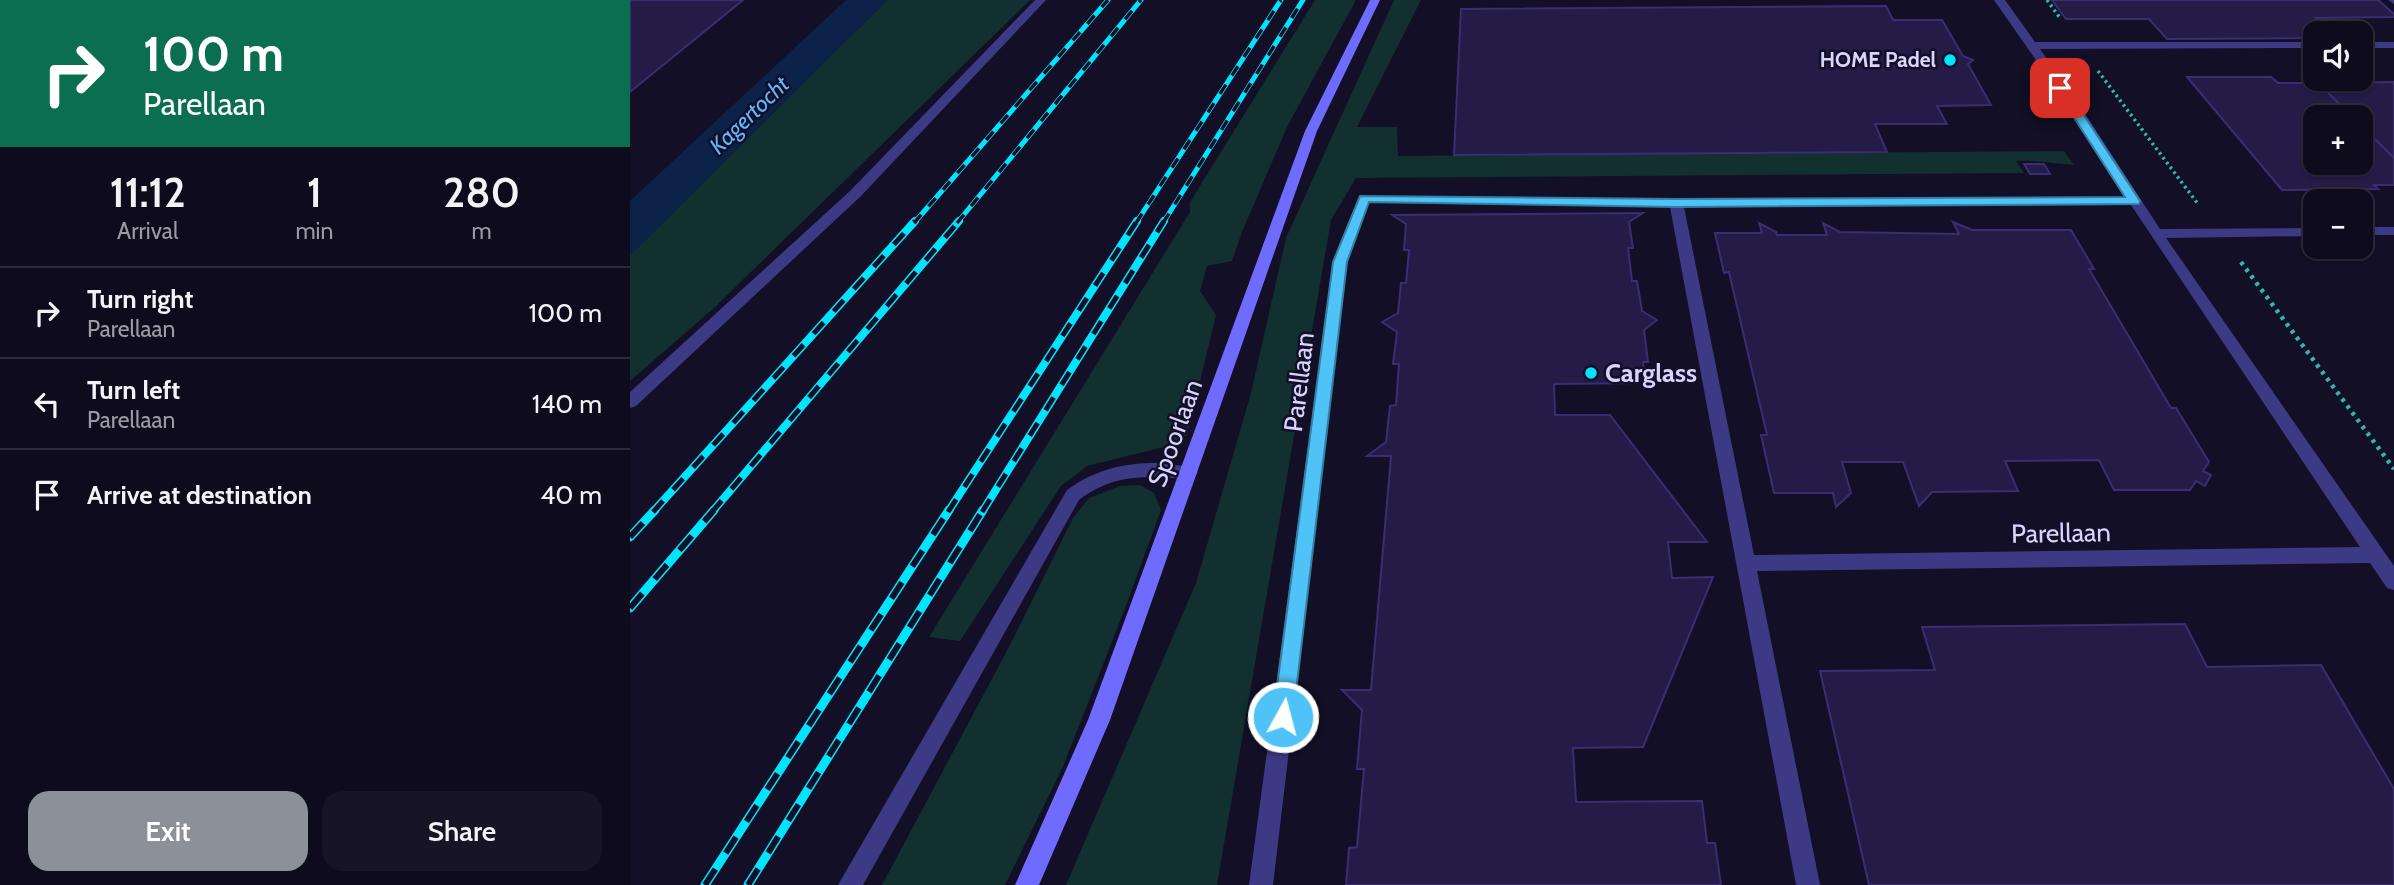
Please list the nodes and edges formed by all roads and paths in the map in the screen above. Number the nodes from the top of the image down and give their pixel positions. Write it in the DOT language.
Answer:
graph roads {
  1 [pos="1041,0"];
  2 [pos="1376,0"];
  3 [pos="1999,0"];
  4 [pos="2303,45"];
  5 [pos="2373,45"];
  6 [pos="2394,45"];
  7 [pos="2030,46"];
  8 [pos="2134,201"];
  9 [pos="1676,203"];
  10 [pos="2373,231"];
  11 [pos="2394,231"];
  12 [pos="2303,232"];
  13 [pos="2156,234"];
  14 [pos="630,402"];
  15 [pos="1189,472"];
  16 [pos="2376,555"];
  17 [pos="1747,563"];
  18 [pos="2394,582"];
  19 [pos="850,885"];
  20 [pos="1027,885"];
  21 [pos="1261,885"];
  22 [pos="1808,885"];
  1 -- 14 [label="street"];
  2 -- 15 [label="main road, Spoorlaan"];
  3 -- 7 [label="street"];
  4 -- 7 [label="street"];
  5 -- 6 [label="street"];
  7 -- 8 [label="street"];
  8 -- 9 [label="street, Parellaan"];
  8 -- 13 [label="street"];
  9 -- 17 [label="street"];
  9 -- 21 [label="street, Parellaan"];
  10 -- 11 [label="street"];
  12 -- 13 [label="street"];
  13 -- 16 [label="street"];
  15 -- 19 [label="street"];
  15 -- 20 [label="main road, Spoorlaan"];
  16 -- 17 [label="street, Parellaan"];
  16 -- 18 [label="street"];
  17 -- 22 [label="street"];
}
